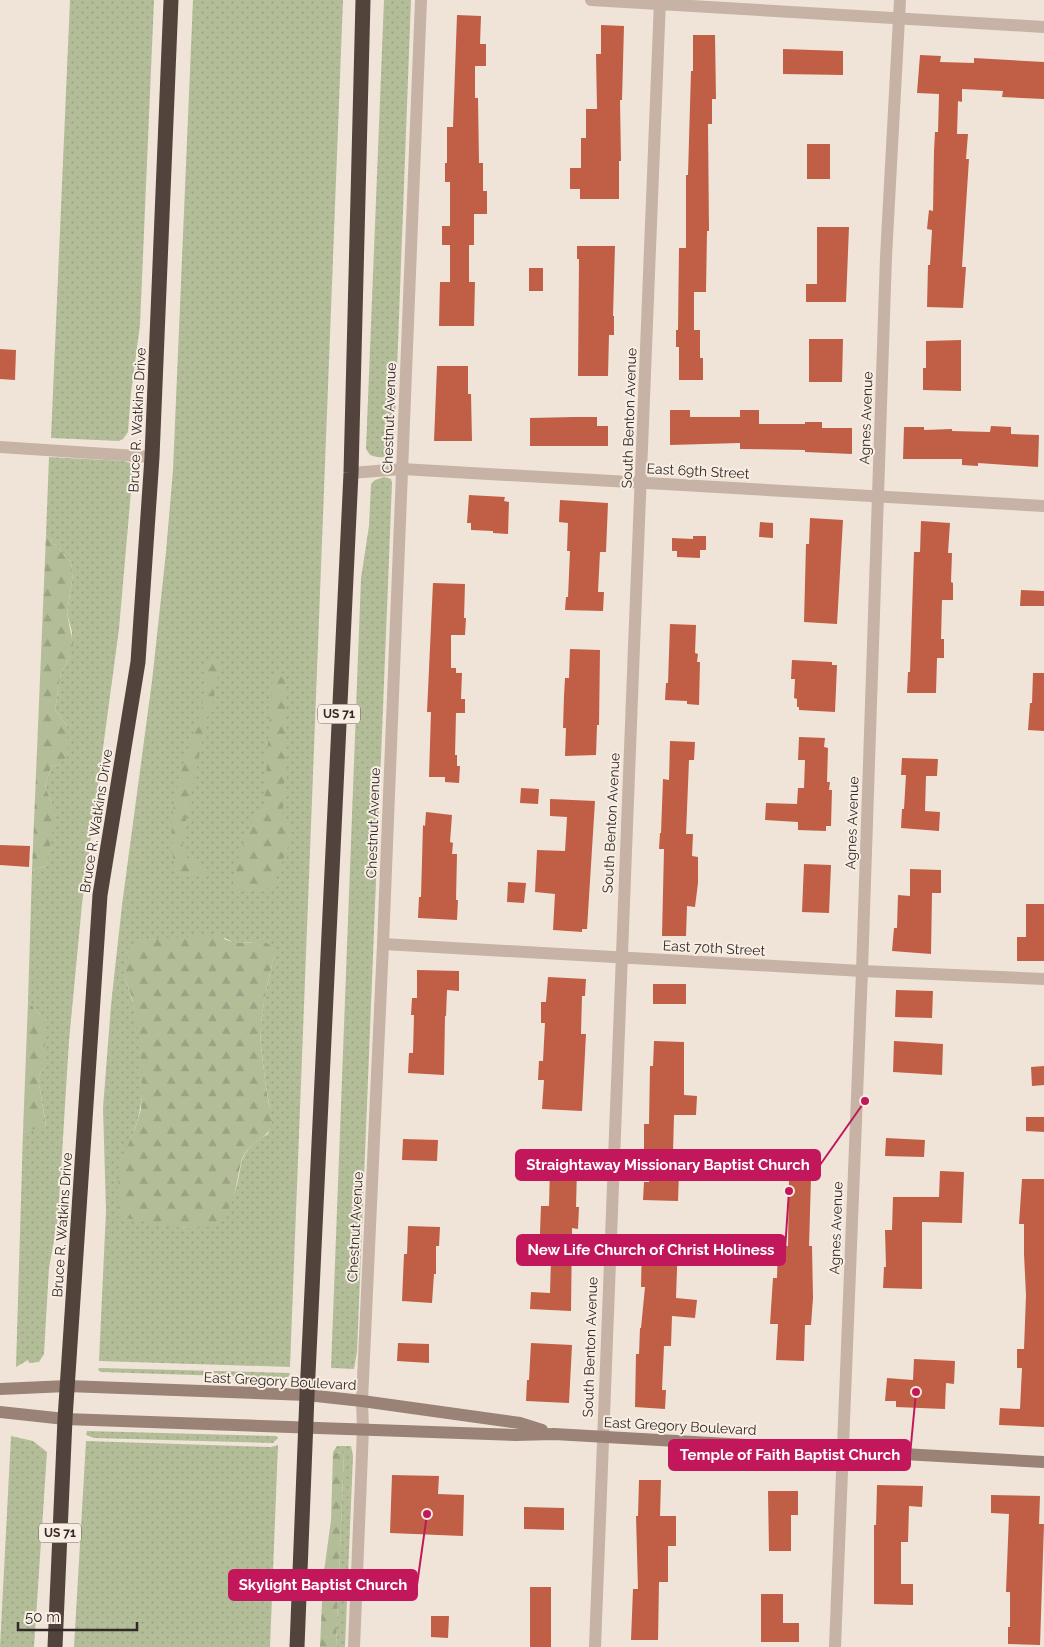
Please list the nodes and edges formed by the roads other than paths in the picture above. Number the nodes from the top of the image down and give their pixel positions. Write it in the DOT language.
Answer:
graph roads {
  1 [pos="171,0"];
  2 [pos="363,0"];
  3 [pos="420,0"];
  4 [pos="592,0"];
  5 [pos="900,0"];
  6 [pos="660,2"];
  7 [pos="899,19"];
  8 [pos="1044,27"];
  9 [pos="0,447"];
  10 [pos="152,457"];
  11 [pos="402,469"];
  12 [pos="351,473"];
  13 [pos="641,483"];
  14 [pos="879,496"];
  15 [pos="1044,506"];
  16 [pos="383,944"];
  17 [pos="620,958"];
  18 [pos="862,971"];
  19 [pos="1044,979"];
  20 [pos="67,1386"];
  21 [pos="0,1389"];
  22 [pos="307,1395"];
  23 [pos="362,1401"];
  24 [pos="0,1412"];
  25 [pos="65,1418"];
  26 [pos="307,1427"];
  27 [pos="363,1429"];
  28 [pos="554,1434"];
  29 [pos="602,1436"];
  30 [pos="842,1450"];
  31 [pos="1044,1462"];
  32 [pos="55,1647"];
  33 [pos="297,1647"];
  34 [pos="354,1647"];
  35 [pos="595,1647"];
  36 [pos="835,1647"];
  1 -- 10 [label="highway, Bruce R. Watkins Drive / US 71"];
  2 -- 12 [label="highway, US 71"];
  3 -- 11 [label="street, Chestnut Avenue"];
  4 -- 6 [label="street"];
  5 -- 7 [label="street, Agnes Avenue"];
  6 -- 7 [label="street"];
  6 -- 13 [label="street, South Benton Avenue"];
  7 -- 8 [label="street"];
  7 -- 14 [label="street, Agnes Avenue"];
  9 -- 10 [label="street"];
  10 -- 20 [label="highway, Bruce R. Watkins Drive / US 71"];
  11 -- 12 [label="street, East 69th Street"];
  11 -- 13 [label="street, East 69th Street"];
  11 -- 16 [label="street, Chestnut Avenue"];
  12 -- 22 [label="highway, US 71"];
  13 -- 14 [label="street, East 69th Street"];
  13 -- 17 [label="street, South Benton Avenue"];
  14 -- 15 [label="street, East 69th Street"];
  14 -- 18 [label="street, Agnes Avenue"];
  16 -- 17 [label="street, East 70th Street"];
  16 -- 23 [label="street, Chestnut Avenue"];
  17 -- 18 [label="street, East 70th Street"];
  17 -- 29 [label="street, South Benton Avenue"];
  18 -- 19 [label="street, East 70th Street"];
  18 -- 30 [label="street, Agnes Avenue"];
  20 -- 21 [label="main road, East Gregory Boulevard"];
  20 -- 22 [label="main road, East Gregory Boulevard"];
  20 -- 25 [label="highway, Bruce R. Watkins Drive / US 71"];
  22 -- 23 [label="main road, East Gregory Boulevard"];
  22 -- 26 [label="highway, US 71"];
  23 -- 27 [label="street, Chestnut Avenue"];
  23 -- 28 [label="main road, East Gregory Boulevard"];
  24 -- 25 [label="main road, East Gregory Boulevard"];
  25 -- 26 [label="main road, East Gregory Boulevard"];
  25 -- 32 [label="highway, Bruce R. Watkins Drive / US 71"];
  26 -- 27 [label="main road, East Gregory Boulevard"];
  26 -- 33 [label="highway, US 71"];
  27 -- 28 [label="main road, East Gregory Boulevard"];
  27 -- 34 [label="street, Chestnut Avenue"];
  28 -- 29 [label="main road, East Gregory Boulevard"];
  29 -- 30 [label="main road, East Gregory Boulevard"];
  29 -- 35 [label="street, South Benton Avenue"];
  30 -- 31 [label="main road, East Gregory Boulevard"];
  30 -- 36 [label="street, Agnes Avenue"];
}
